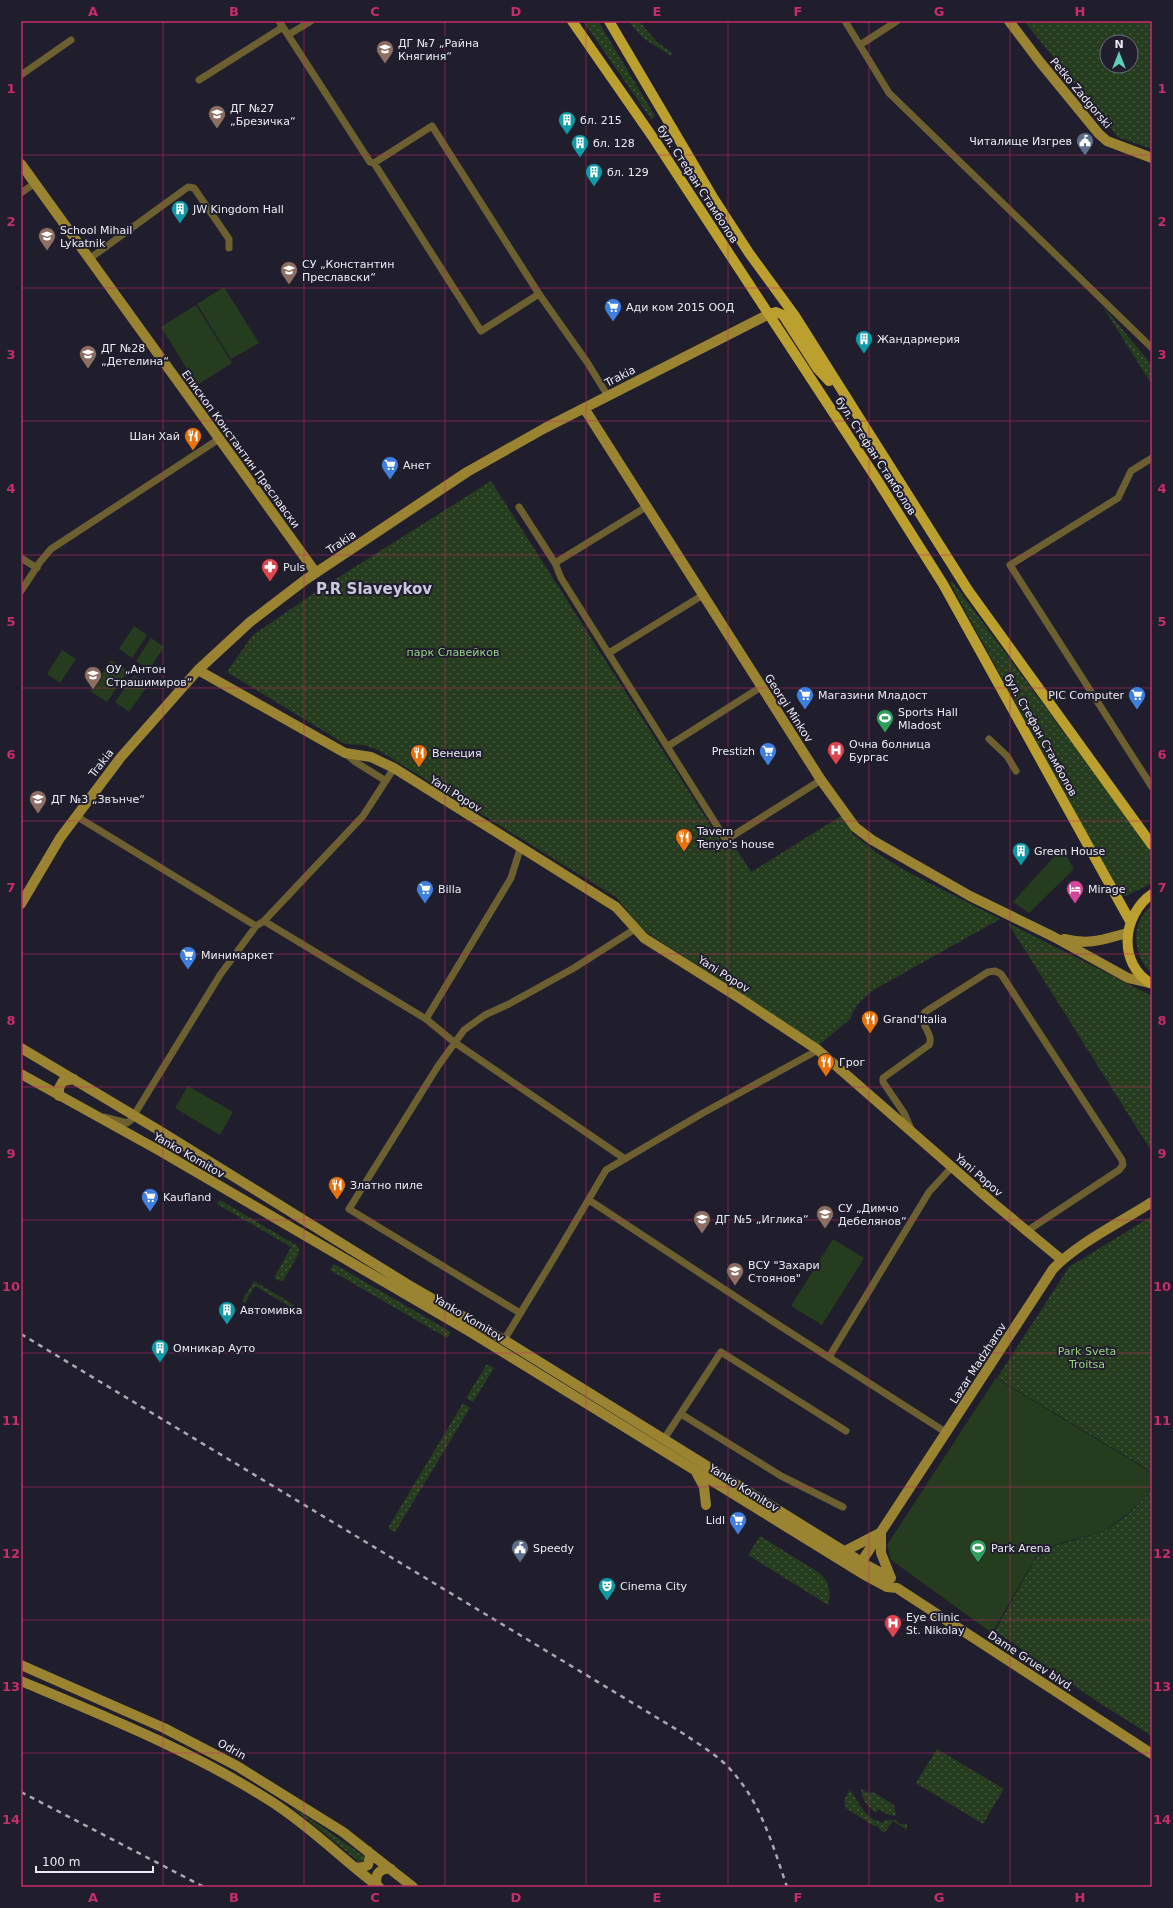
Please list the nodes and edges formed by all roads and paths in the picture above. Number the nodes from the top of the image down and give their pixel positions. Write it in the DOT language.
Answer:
graph roads {
  1 [pos="311,21"];
  2 [pos="572,21"];
  3 [pos="609,21"];
  4 [pos="845,21"];
  5 [pos="897,21"];
  6 [pos="1009,21"];
  7 [pos="281,24"];
  8 [pos="288,35"];
  9 [pos="72,40"];
  10 [pos="860,45"];
  11 [pos="21,75"];
  12 [pos="199,80"];
  13 [pos="1152,158"];
  14 [pos="374,163"];
  15 [pos="21,164"];
  16 [pos="35,183"];
  17 [pos="21,193"];
  18 [pos="229,248"];
  19 [pos="89,259"];
  20 [pos="539,294"];
  21 [pos="769,314"];
  22 [pos="1152,348"];
  23 [pos="608,396"];
  24 [pos="846,399"];
  25 [pos="584,408"];
  26 [pos="219,439"];
  27 [pos="1152,458"];
  28 [pos="519,507"];
  29 [pos="646,507"];
  30 [pos="21,558"];
  31 [pos="555,563"];
  32 [pos="37,568"];
  33 [pos="316,573"];
  34 [pos="21,591"];
  35 [pos="703,594"];
  36 [pos="609,653"];
  37 [pos="198,670"];
  38 [pos="761,687"];
  39 [pos="989,739"];
  40 [pos="668,746"];
  41 [pos="345,753"];
  42 [pos="394,768"];
  43 [pos="1016,770"];
  44 [pos="821,780"];
  45 [pos="386,781"];
  46 [pos="1152,787"];
  47 [pos="76,816"];
  48 [pos="1152,845"];
  49 [pos="521,846"];
  50 [pos="1152,894"];
  51 [pos="21,904"];
  52 [pos="264,921"];
  53 [pos="1130,921"];
  54 [pos="256,926"];
  55 [pos="634,928"];
  56 [pos="1127,933"];
  57 [pos="1054,937"];
  58 [pos="1151,984"];
  59 [pos="426,1018"];
  60 [pos="454,1042"];
  61 [pos="21,1048"];
  62 [pos="818,1050"];
  63 [pos="21,1074"];
  64 [pos="74,1079"];
  65 [pos="59,1096"];
  66 [pos="134,1115"];
  67 [pos="98,1117"];
  68 [pos="912,1133"];
  69 [pos="625,1158"];
  70 [pos="952,1167"];
  71 [pos="589,1200"];
  72 [pos="1152,1202"];
  73 [pos="1027,1231"];
  74 [pos="1062,1260"];
  75 [pos="520,1313"];
  76 [pos="504,1340"];
  77 [pos="829,1358"];
  78 [pos="681,1414"];
  79 [pos="846,1431"];
  80 [pos="947,1433"];
  81 [pos="664,1439"];
  82 [pos="696,1473"];
  83 [pos="724,1477"];
  84 [pos="718,1486"];
  85 [pos="706,1505"];
  86 [pos="843,1507"];
  87 [pos="881,1532"];
  88 [pos="822,1549"];
  89 [pos="845,1551"];
  90 [pos="862,1562"];
  91 [pos="856,1570"];
  92 [pos="891,1578"];
  93 [pos="897,1588"];
  94 [pos="21,1665"];
  95 [pos="21,1676"];
  96 [pos="51,1678"];
  97 [pos="21,1681"];
  98 [pos="1152,1754"];
  99 [pos="368,1851"];
  100 [pos="354,1867"];
  101 [pos="391,1869"];
  102 [pos="378,1886"];
  103 [pos="413,1887"];
  1 -- 8 [label="street"];
  2 -- 21 [label="main road, бул. Стефан Стамболов"];
  3 -- 24 [label="main road, бул. Стефан Стамболов"];
  4 -- 10 [label="street"];
  5 -- 10 [label="street"];
  6 -- 13 [label="main road, Petko Zadgorski"];
  7 -- 8 [label="street"];
  7 -- 12 [label="street"];
  8 -- 14 [label="street"];
  9 -- 11 [label="street"];
  10 -- 22 [label="street"];
  14 -- 20 [label="street"];
  14 -- 20 [label="street"];
  15 -- 16 [label="main road, Епископ Константин Преславски"];
  16 -- 17 [label="street"];
  16 -- 19 [label="main road, Епископ Константин Преславски"];
  18 -- 19 [label="street"];
  19 -- 26 [label="main road, Епископ Константин Преславски"];
  20 -- 23 [label="street"];
  21 -- 23 [label="main road, Trakia"];
  21 -- 24 [label="main road"];
  21 -- 53 [label="main road, бул. Стефан Стамболов"];
  23 -- 25 [label="main road, Trakia"];
  24 -- 48 [label="main road, бул. Стефан Стамболов"];
  25 -- 29 [label="main road, Georgi Minkov"];
  25 -- 33 [label="main road, Trakia"];
  26 -- 32 [label="street"];
  26 -- 33 [label="main road, Епископ Константин Преславски"];
  27 -- 46 [label="street"];
  28 -- 31 [label="street"];
  29 -- 31 [label="street"];
  29 -- 35 [label="main road, Georgi Minkov"];
  30 -- 32 [label="street"];
  31 -- 36 [label="street"];
  32 -- 34 [label="street"];
  33 -- 37 [label="main road, Trakia"];
  35 -- 36 [label="street"];
  35 -- 38 [label="main road, Georgi Minkov"];
  36 -- 40 [label="street"];
  37 -- 41 [label="main road, Yani Popov"];
  37 -- 47 [label="main road, Trakia"];
  38 -- 40 [label="street"];
  38 -- 44 [label="main road, Georgi Minkov"];
  39 -- 43 [label="street"];
  40 -- 44 [label="street"];
  41 -- 42 [label="main road, Yani Popov"];
  41 -- 45 [label="street, Yani Popov"];
  42 -- 45 [label="street"];
  42 -- 49 [label="main road, Yani Popov"];
  44 -- 57 [label="main road, Georgi Minkov"];
  45 -- 52 [label="street"];
  47 -- 51 [label="main road, Trakia"];
  47 -- 54 [label="street"];
  49 -- 55 [label="main road, Yani Popov"];
  49 -- 59 [label="street"];
  50 -- 53 [label="main road"];
  52 -- 54 [label="street"];
  52 -- 59 [label="street"];
  53 -- 56 [label="main road"];
  54 -- 66 [label="street"];
  55 -- 60 [label="street"];
  55 -- 62 [label="main road, Yani Popov"];
  56 -- 57 [label="main road, Georgi Minkov"];
  56 -- 58 [label="main road"];
  57 -- 58 [label="main road, Georgi Minkov"];
  59 -- 60 [label="street"];
  60 -- 69 [label="street"];
  60 -- 75 [label="street"];
  61 -- 64 [label="main road, Yanko Komitov"];
  62 -- 68 [label="main road, Yani Popov"];
  62 -- 69 [label="street"];
  63 -- 65 [label="main road, Yanko Komitov"];
  64 -- 65 [label="main road"];
  64 -- 66 [label="main road, Yanko Komitov"];
  65 -- 67 [label="main road, Yanko Komitov"];
  66 -- 67 [label="street, Yanko Komitov"];
  66 -- 76 [label="main road, Yanko Komitov"];
  67 -- 82 [label="main road, Yanko Komitov"];
  68 -- 70 [label="main road, Yani Popov"];
  68 -- 73 [label="street"];
  69 -- 71 [label="street"];
  70 -- 73 [label="main road, Yani Popov"];
  70 -- 77 [label="street"];
  71 -- 75 [label="street"];
  71 -- 77 [label="street"];
  72 -- 74 [label="main road, Lazar Madzharov"];
  73 -- 74 [label="main road, Yani Popov"];
  74 -- 80 [label="main road, Lazar Madzharov"];
  75 -- 76 [label="street"];
  76 -- 81 [label="main road, Yanko Komitov"];
  77 -- 80 [label="street"];
  78 -- 79 [label="street"];
  78 -- 81 [label="street"];
  78 -- 86 [label="street"];
  80 -- 87 [label="main road, Lazar Madzharov"];
  81 -- 83 [label="main road, Yanko Komitov"];
  82 -- 84 [label="main road, Yanko Komitov"];
  82 -- 85 [label="main road"];
  83 -- 84 [label="street"];
  83 -- 89 [label="main road, Yanko Komitov"];
  84 -- 88 [label="main road, Yanko Komitov"];
  87 -- 89 [label="main road"];
  87 -- 90 [label="main road, Lazar Madzharov"];
  87 -- 92 [label="main road, Dame Gruev blvd."];
  88 -- 91 [label="main road, Dame Gruev blvd."];
  89 -- 90 [label="main road"];
  90 -- 91 [label="main road, Lazar Madzharov"];
  90 -- 92 [label="main road"];
  91 -- 93 [label="main road, Dame Gruev blvd."];
  92 -- 93 [label="main road, Dame Gruev blvd."];
  93 -- 98 [label="main road, Dame Gruev blvd."];
  94 -- 96 [label="main road, Odrin"];
  95 -- 96 [label="main road"];
  96 -- 99 [label="main road, Odrin"];
  97 -- 100 [label="main road"];
  99 -- 100 [label="main road"];
  99 -- 101 [label="main road, Odrin"];
  100 -- 102 [label="main road"];
  101 -- 102 [label="main road"];
  101 -- 103 [label="main road, Odrin"];
}
